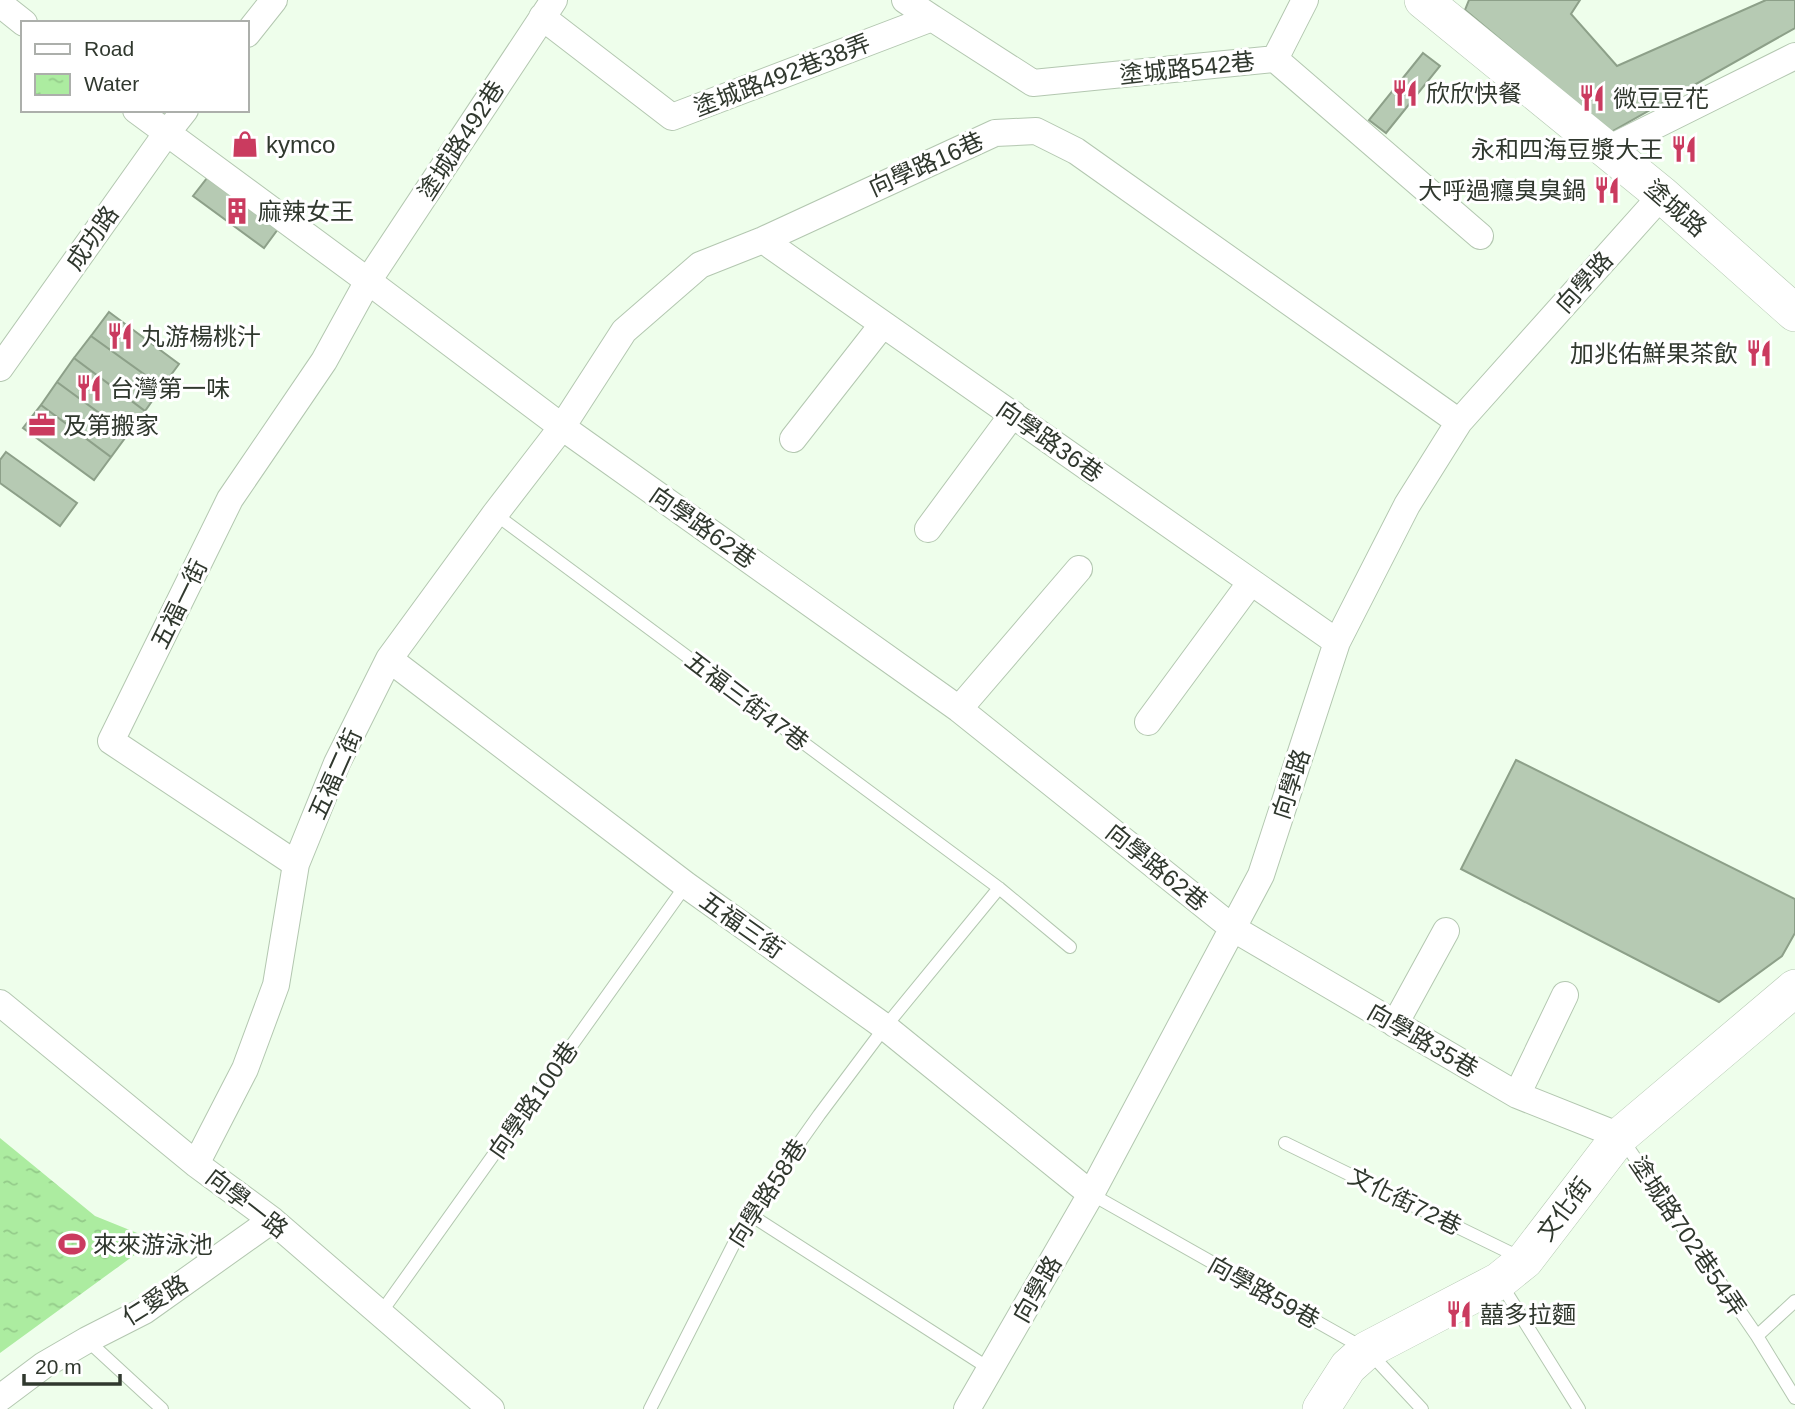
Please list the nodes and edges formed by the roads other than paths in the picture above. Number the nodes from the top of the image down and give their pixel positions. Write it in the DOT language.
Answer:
graph roads {
  1 [pos="274,0"];
  2 [pos="905,0"];
  3 [pos="1305,0"];
  4 [pos="1429,2"];
  5 [pos="0,4"];
  6 [pos="548,9"];
  7 [pos="932,18"];
  8 [pos="21,21"];
  9 [pos="248,33"];
  10 [pos="1795,56"];
  11 [pos="1275,59"];
  12 [pos="138,112"];
  13 [pos="183,112"];
  14 [pos="166,134"];
  15 [pos="1606,150"];
  16 [pos="1662,195"];
  17 [pos="1480,236"];
  18 [pos="763,240"];
  19 [pos="369,281"];
  20 [pos="1795,313"];
  21 [pos="883,324"];
  22 [pos="0,368"];
  23 [pos="1013,414"];
  24 [pos="1459,422"];
  25 [pos="562,428"];
  26 [pos="793,439"];
  27 [pos="495,514"];
  28 [pos="928,529"];
  29 [pos="1079,569"];
  30 [pos="1251,582"];
  31 [pos="1337,642"];
  32 [pos="389,659"];
  33 [pos="959,709"];
  34 [pos="1148,722"];
  35 [pos="296,864"];
  36 [pos="686,886"];
  37 [pos="999,888"];
  38 [pos="1234,929"];
  39 [pos="1446,931"];
  40 [pos="1070,947"];
  41 [pos="1795,988"];
  42 [pos="1565,995"];
  43 [pos="0,1003"];
  44 [pos="1395,1024"];
  45 [pos="885,1027"];
  46 [pos="1517,1095"];
  47 [pos="1620,1136"];
  48 [pos="1285,1143"];
  49 [pos="196,1164"];
  50 [pos="1091,1194"];
  51 [pos="748,1214"];
  52 [pos="272,1220"];
  53 [pos="1512,1271"];
  54 [pos="1795,1301"];
  55 [pos="380,1314"];
  56 [pos="1757,1336"];
  57 [pos="87,1340"];
  58 [pos="1367,1349"];
  59 [pos="990,1369"];
  60 [pos="1,1395"];
  61 [pos="1795,1398"];
  62 [pos="162,1409"];
  63 [pos="491,1409"];
  64 [pos="650,1409"];
  65 [pos="968,1409"];
  66 [pos="1321,1409"];
  67 [pos="1422,1409"];
  68 [pos="1579,1409"];
  1 -- 9 [label="street"];
  2 -- 7 [label="street"];
  3 -- 11 [label="street, 塗城路542巷"];
  4 -- 15 [label="street, 塗城路"];
  5 -- 8 [label="street"];
  6 -- 7 [label="street, 塗城路492巷38弄"];
  6 -- 19 [label="street, 塗城路492巷"];
  7 -- 11 [label="street, 塗城路542巷"];
  10 -- 15 [label="street"];
  11 -- 17 [label="street"];
  12 -- 14 [label="street, 向學路62巷"];
  13 -- 14 [label="street, 成功路"];
  14 -- 19 [label="street, 向學路62巷"];
  14 -- 22 [label="street, 成功路"];
  15 -- 16 [label="street, 塗城路"];
  16 -- 20 [label="street, 塗城路"];
  16 -- 24 [label="street, 向學路"];
  18 -- 21 [label="street, 向學路36巷"];
  18 -- 24 [label="street, 向學路16巷"];
  18 -- 25 [label="street, 向學路16巷"];
  19 -- 25 [label="street, 向學路62巷"];
  19 -- 35 [label="street, 五福一街"];
  21 -- 23 [label="street, 向學路36巷"];
  21 -- 26 [label="street"];
  23 -- 28 [label="street"];
  23 -- 30 [label="street, 向學路36巷"];
  24 -- 31 [label="street, 向學路"];
  25 -- 27 [label="street, 五福二街"];
  25 -- 33 [label="street, 向學路62巷"];
  27 -- 32 [label="street, 五福二街"];
  27 -- 37 [label="lane, 五福三街47巷"];
  29 -- 33 [label="street"];
  30 -- 31 [label="street, 向學路36巷"];
  30 -- 34 [label="street"];
  31 -- 38 [label="street, 向學路"];
  32 -- 35 [label="street, 五福二街"];
  32 -- 36 [label="street, 五福三街"];
  33 -- 38 [label="street, 向學路62巷"];
  35 -- 49 [label="street, 五福二街"];
  36 -- 45 [label="street, 五福三街"];
  36 -- 55 [label="lane, 向學路100巷"];
  37 -- 40 [label="lane, 五福三街47巷"];
  37 -- 45 [label="lane"];
  38 -- 44 [label="street, 向學路35巷"];
  38 -- 50 [label="street, 向學路"];
  39 -- 44 [label="street"];
  41 -- 47 [label="street, 文化街"];
  42 -- 46 [label="street"];
  43 -- 49 [label="street, 向學一路"];
  44 -- 46 [label="street, 向學路35巷"];
  45 -- 50 [label="street, 五福三街"];
  45 -- 51 [label="lane, 向學路58巷"];
  46 -- 47 [label="street, 向學路35巷"];
  47 -- 53 [label="street, 文化街"];
  47 -- 56 [label="lane, 塗城路702巷54弄"];
  48 -- 53 [label="lane, 文化街72巷"];
  49 -- 52 [label="street, 向學一路"];
  50 -- 58 [label="lane, 向學路59巷"];
  50 -- 59 [label="street, 向學路"];
  51 -- 59 [label="lane"];
  51 -- 64 [label="lane, 向學路58巷"];
  52 -- 55 [label="street, 向學一路"];
  52 -- 57 [label="street, 仁愛路"];
  53 -- 58 [label="street, 文化街"];
  53 -- 68 [label="lane"];
  54 -- 56 [label="lane"];
  55 -- 63 [label="street, 向學一路"];
  56 -- 61 [label="lane, 塗城路702巷54弄"];
  57 -- 60 [label="street, 仁愛路"];
  57 -- 62 [label="lane"];
  58 -- 66 [label="street, 文化街"];
  58 -- 67 [label="lane, 向學路59巷"];
  59 -- 65 [label="street, 向學路"];
}
